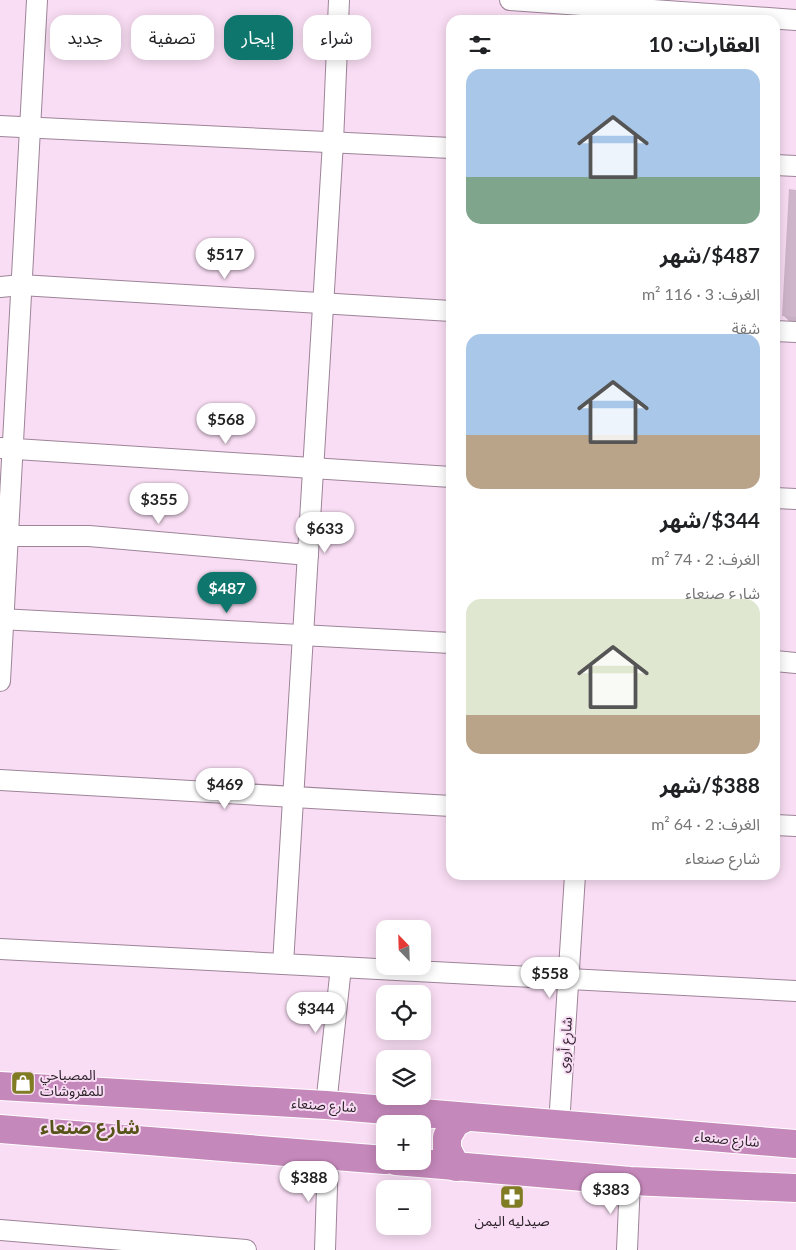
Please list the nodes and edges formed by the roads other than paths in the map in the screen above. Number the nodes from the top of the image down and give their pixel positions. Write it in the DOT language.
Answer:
graph roads {
  1 [pos="36,0"];
  2 [pos="339,0"];
  3 [pos="510,0"];
  4 [pos="627,9"];
  5 [pos="719,15"];
  6 [pos="780,19"];
  7 [pos="796,20"];
  8 [pos="0,126"];
  9 [pos="30,128"];
  10 [pos="333,142"];
  11 [pos="446,148"];
  12 [pos="780,165"];
  13 [pos="796,166"];
  14 [pos="21,285"];
  15 [pos="0,287"];
  16 [pos="323,304"];
  17 [pos="446,311"];
  18 [pos="780,331"];
  19 [pos="796,332"];
  20 [pos="6,448"];
  21 [pos="313,468"];
  22 [pos="446,477"];
  23 [pos="780,498"];
  24 [pos="796,499"];
  25 [pos="8,536"];
  26 [pos="308,555"];
  27 [pos="2,619"];
  28 [pos="303,635"];
  29 [pos="446,643"];
  30 [pos="780,662"];
  31 [pos="796,663"];
  32 [pos="0,681"];
  33 [pos="0,780"];
  34 [pos="293,797"];
  35 [pos="446,806"];
  36 [pos="780,825"];
  37 [pos="796,826"];
  38 [pos="575,880"];
  39 [pos="0,949"];
  40 [pos="283,964"];
  41 [pos="342,967"];
  42 [pos="569,979"];
  43 [pos="796,991"];
  44 [pos="0,1086"];
  45 [pos="326,1105"];
  46 [pos="382,1115"];
  47 [pos="431,1117"];
  48 [pos="467,1117"];
  49 [pos="559,1125"];
  50 [pos="0,1129"];
  51 [pos="796,1144"];
  52 [pos="328,1156"];
  53 [pos="376,1158"];
  54 [pos="431,1164"];
  55 [pos="456,1167"];
  56 [pos="630,1181"];
  57 [pos="796,1188"];
  58 [pos="0,1230"];
  59 [pos="246,1250"];
  60 [pos="325,1250"];
  61 [pos="627,1250"];
  1 -- 9 [label="street"];
  2 -- 10 [label="street"];
  3 -- 4 [label="street"];
  4 -- 5 [label="street"];
  6 -- 7 [label="street"];
  8 -- 9 [label="street"];
  9 -- 10 [label="street"];
  9 -- 14 [label="street"];
  10 -- 11 [label="street"];
  10 -- 16 [label="street"];
  12 -- 13 [label="street"];
  14 -- 15 [label="street"];
  14 -- 16 [label="street"];
  14 -- 20 [label="street"];
  16 -- 17 [label="street"];
  16 -- 21 [label="street"];
  18 -- 19 [label="street"];
  20 -- 21 [label="street"];
  20 -- 25 [label="street"];
  21 -- 22 [label="street"];
  21 -- 26 [label="street"];
  23 -- 24 [label="street"];
  25 -- 26 [label="street"];
  25 -- 27 [label="street"];
  26 -- 28 [label="street"];
  27 -- 28 [label="street"];
  27 -- 32 [label="street"];
  28 -- 29 [label="street"];
  28 -- 34 [label="street"];
  30 -- 31 [label="street"];
  33 -- 34 [label="street"];
  34 -- 35 [label="street"];
  34 -- 40 [label="street"];
  36 -- 37 [label="street"];
  38 -- 42 [label="street, شارع أروى"];
  39 -- 40 [label="street"];
  40 -- 41 [label="street"];
  41 -- 42 [label="street"];
  41 -- 45 [label="street"];
  42 -- 43 [label="street"];
  42 -- 49 [label="street, شارع أروى"];
  44 -- 45 [label="highway, شارع صنعاء"];
  45 -- 46 [label="highway, شارع صنعاء"];
  47 -- 48 [label="highway, شارع صنعاء"];
  48 -- 49 [label="highway, شارع صنعاء"];
  48 -- 55 [label="highway"];
  49 -- 51 [label="highway, شارع صنعاء"];
  50 -- 52 [label="highway"];
  52 -- 53 [label="highway"];
  52 -- 60 [label="street"];
  54 -- 55 [label="highway"];
  55 -- 56 [label="highway"];
  56 -- 57 [label="highway"];
  56 -- 61 [label="street"];
  58 -- 59 [label="street"];
}
